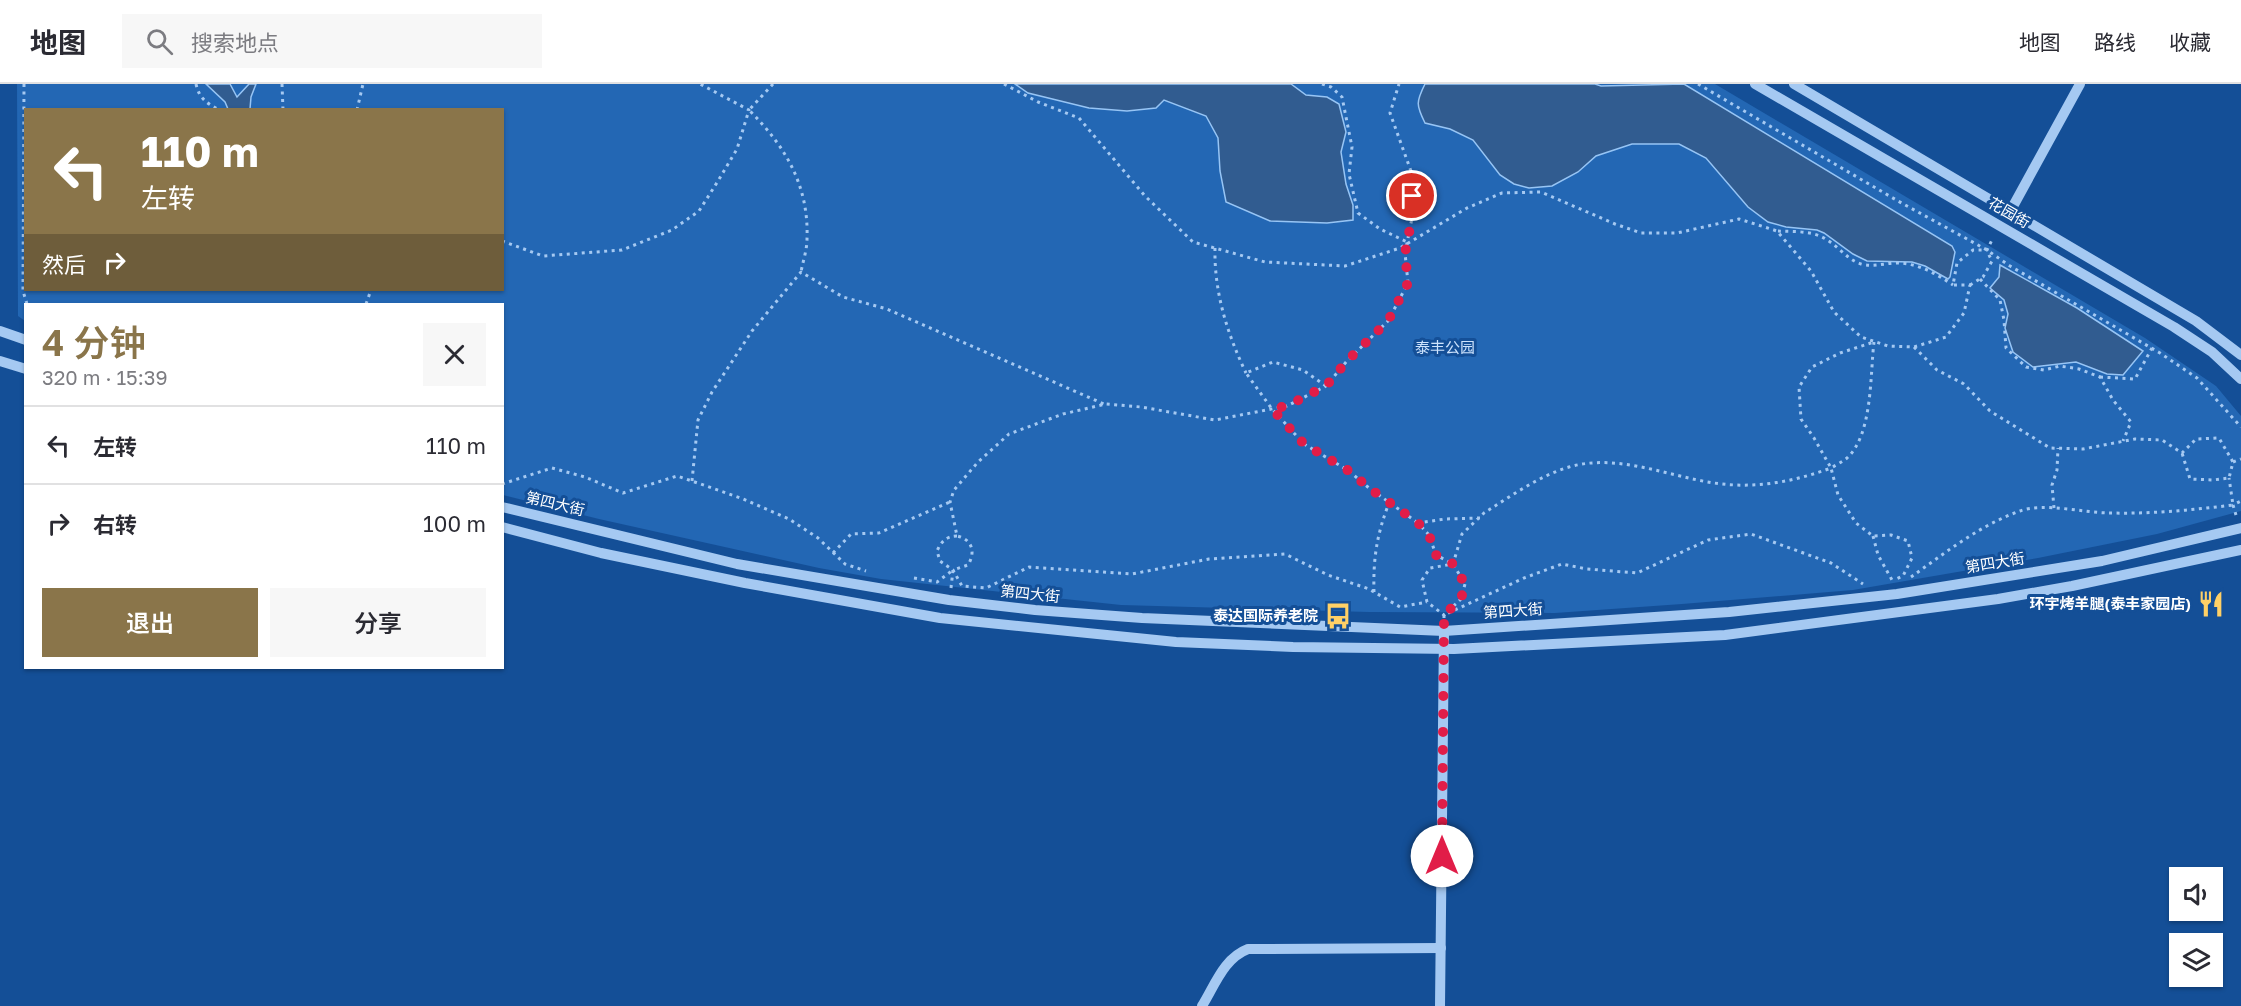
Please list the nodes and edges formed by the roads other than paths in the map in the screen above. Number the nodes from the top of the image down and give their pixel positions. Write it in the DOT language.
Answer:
graph roads {
  1 [pos="1755,84"];
  2 [pos="1794,84"];
  3 [pos="2080,84"];
  4 [pos="2011,210"];
  5 [pos="0,331"];
  6 [pos="24,339"];
  7 [pos="2241,355"];
  8 [pos="0,361"];
  9 [pos="24,368"];
  10 [pos="2241,379"];
  11 [pos="504,507"];
  12 [pos="504,528"];
  13 [pos="2241,528"];
  14 [pos="2241,550"];
  15 [pos="1444,631"];
  16 [pos="1444,649"];
  17 [pos="1442,948"];
  18 [pos="1202,1006"];
  19 [pos="1440,1006"];
  1 -- 10 [label="street, 花园街"];
  2 -- 4 [label="street, 花园街"];
  3 -- 4 [label="street"];
  4 -- 7 [label="street, 花园街"];
  5 -- 6 [label="street"];
  8 -- 9 [label="street"];
  11 -- 15 [label="street, 第四大街"];
  12 -- 16 [label="street"];
  13 -- 15 [label="street, 第四大街"];
  14 -- 16 [label="street"];
  15 -- 16 [label="street"];
  16 -- 17 [label="street"];
  17 -- 18 [label="street"];
  17 -- 19 [label="street"];
}
